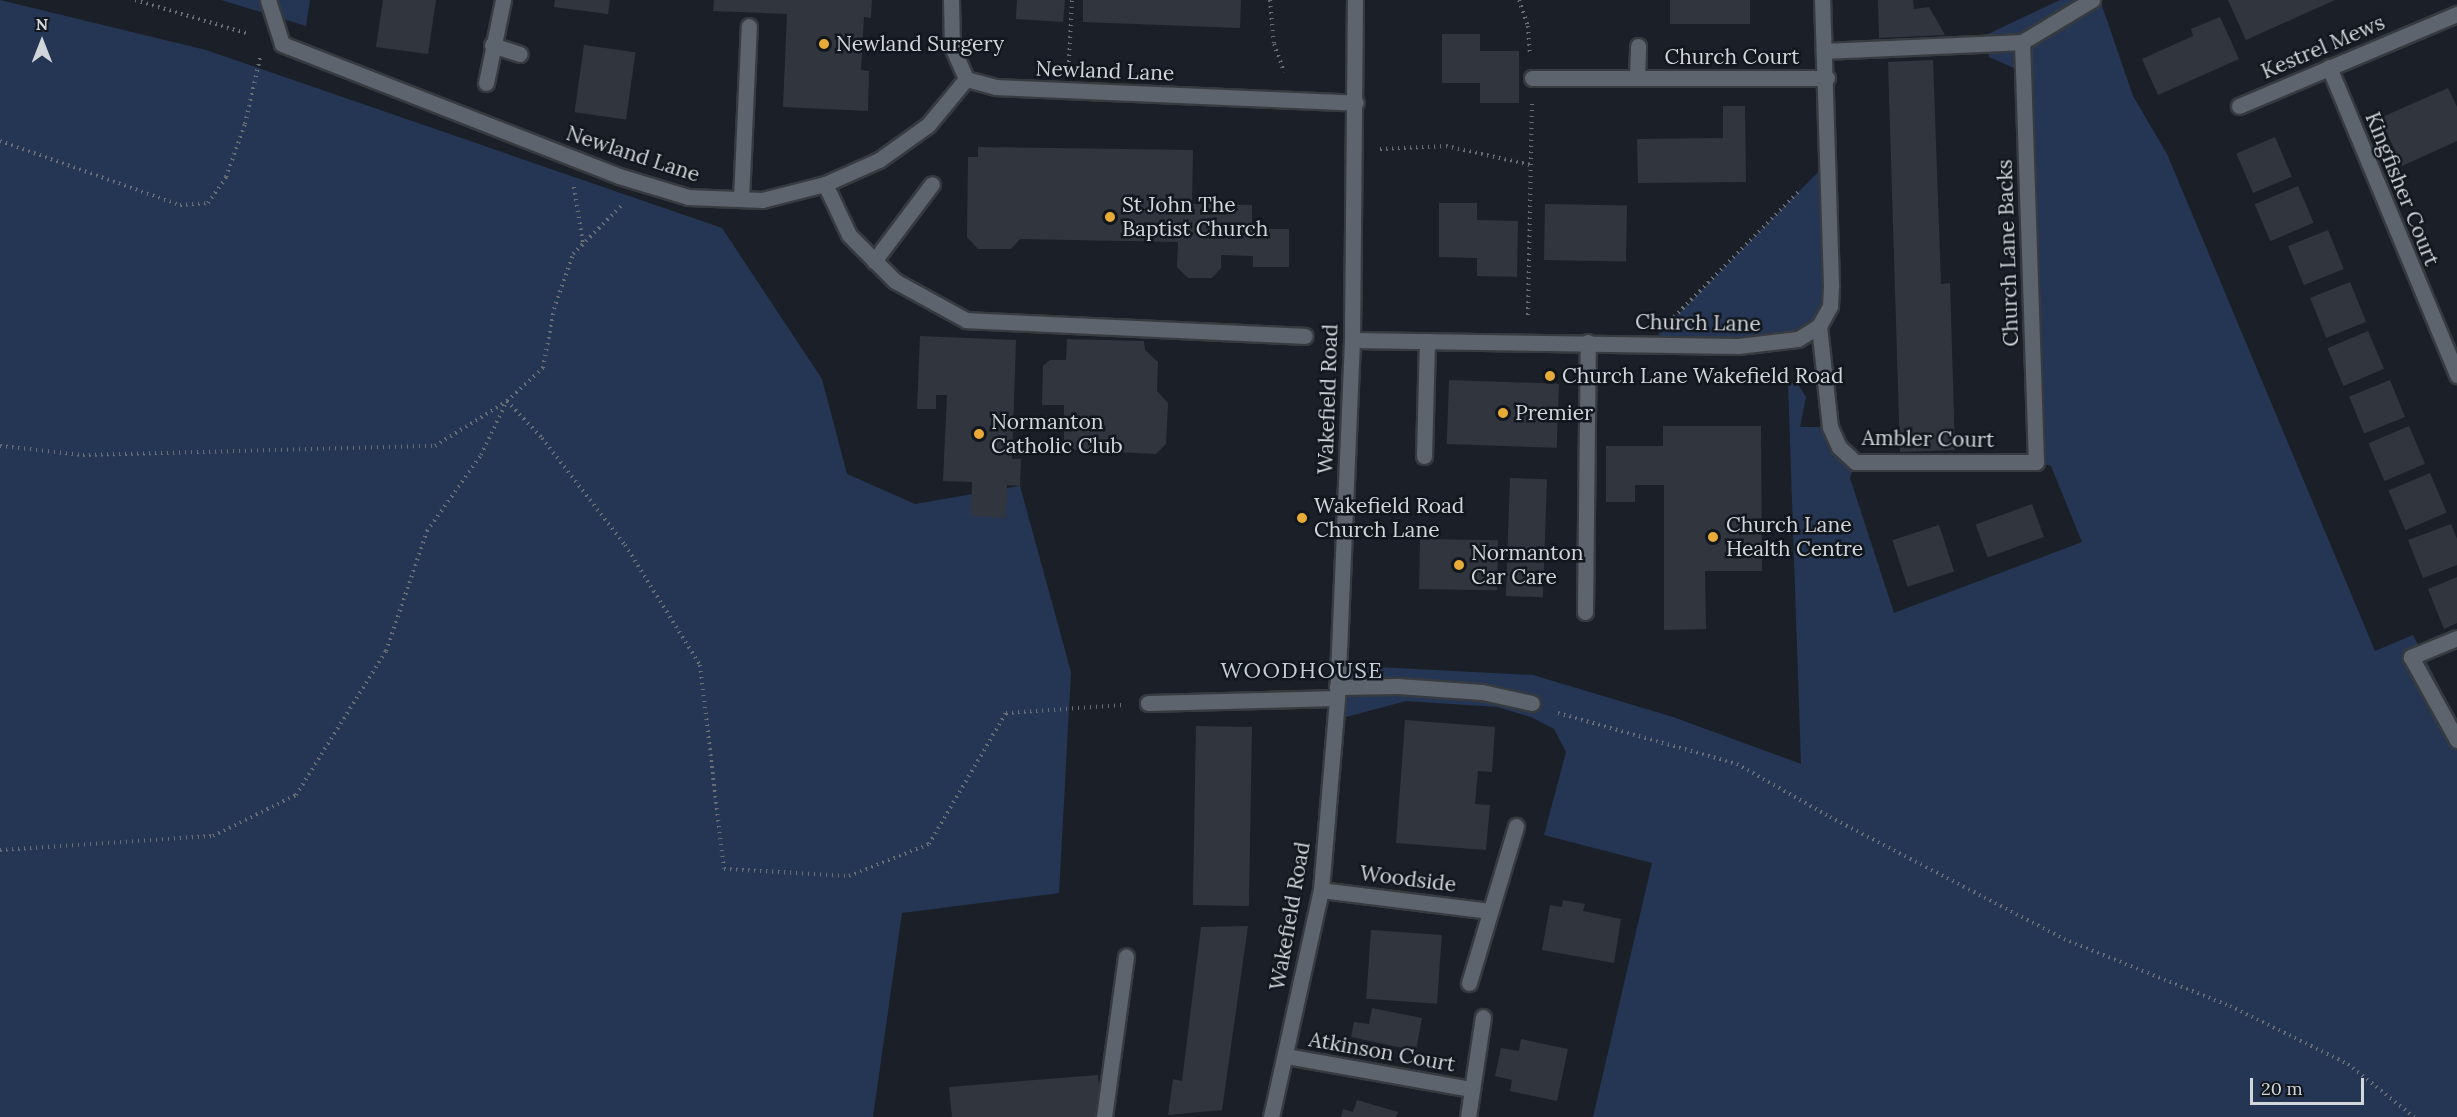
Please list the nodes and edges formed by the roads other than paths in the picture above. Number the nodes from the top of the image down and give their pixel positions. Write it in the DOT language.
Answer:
graph roads {
  1 [pos="268,0"];
  2 [pos="503,0"];
  3 [pos="951,0"];
  4 [pos="1355,0"];
  5 [pos="1822,0"];
  6 [pos="2092,0"];
  7 [pos="2457,14"];
  8 [pos="749,26"];
  9 [pos="2022,42"];
  10 [pos="492,45"];
  11 [pos="1638,46"];
  12 [pos="1825,51"];
  13 [pos="520,54"];
  14 [pos="2329,67"];
  15 [pos="1532,78"];
  16 [pos="1636,78"];
  17 [pos="1827,78"];
  18 [pos="966,79"];
  19 [pos="486,83"];
  20 [pos="1356,103"];
  21 [pos="2239,106"];
  22 [pos="825,184"];
  23 [pos="932,184"];
  24 [pos="741,199"];
  25 [pos="874,261"];
  26 [pos="1819,326"];
  27 [pos="1305,336"];
  28 [pos="1352,340"];
  29 [pos="1427,341"];
  30 [pos="1588,342"];
  31 [pos="2454,358"];
  32 [pos="2457,375"];
  33 [pos="1424,456"];
  34 [pos="2036,462"];
  35 [pos="1585,612"];
  36 [pos="2457,638"];
  37 [pos="1337,693"];
  38 [pos="1149,703"];
  39 [pos="1532,703"];
  40 [pos="2457,740"];
  41 [pos="1516,826"];
  42 [pos="1321,890"];
  43 [pos="1489,911"];
  44 [pos="1126,956"];
  45 [pos="1469,983"];
  46 [pos="1483,1017"];
  47 [pos="1286,1056"];
  48 [pos="1471,1089"];
  49 [pos="1104,1117"];
  50 [pos="1271,1117"];
  51 [pos="1468,1117"];
  1 -- 24 [label="street, Newland Lane"];
  2 -- 10 [label="street"];
  3 -- 18 [label="street"];
  4 -- 20 [label="street, Wakefield Road"];
  5 -- 12 [label="street"];
  6 -- 9 [label="street"];
  7 -- 14 [label="street, Kestrel Mews"];
  8 -- 24 [label="street"];
  9 -- 12 [label="street"];
  9 -- 34 [label="street, Church Lane Backs"];
  10 -- 13 [label="street"];
  10 -- 19 [label="street"];
  11 -- 16 [label="street, Church Court"];
  12 -- 17 [label="street"];
  14 -- 21 [label="street, Kestrel Mews"];
  14 -- 31 [label="street, Kingfisher Court"];
  15 -- 16 [label="street, Church Court"];
  16 -- 17 [label="street, Church Court"];
  17 -- 26 [label="street"];
  18 -- 20 [label="street, Newland Lane"];
  18 -- 22 [label="street, Newland Lane"];
  20 -- 28 [label="street, Wakefield Road"];
  22 -- 24 [label="street, Newland Lane"];
  22 -- 25 [label="street"];
  23 -- 25 [label="street"];
  25 -- 27 [label="street"];
  26 -- 30 [label="street, Church Lane"];
  26 -- 34 [label="street, Ambler Court"];
  28 -- 29 [label="street, Church Lane"];
  28 -- 37 [label="street, Wakefield Road"];
  29 -- 30 [label="street, Church Lane"];
  29 -- 33 [label="street"];
  30 -- 35 [label="street"];
  31 -- 32 [label="street, Kingfisher Court"];
  36 -- 40 [label="street"];
  37 -- 38 [label="street"];
  37 -- 39 [label="street"];
  37 -- 42 [label="street, Wakefield Road"];
  41 -- 43 [label="street"];
  42 -- 43 [label="street, Woodside"];
  42 -- 47 [label="street, Wakefield Road"];
  43 -- 45 [label="street"];
  44 -- 49 [label="street"];
  46 -- 48 [label="street, Atkinson Court"];
  47 -- 48 [label="street, Atkinson Court"];
  47 -- 50 [label="street, Wakefield Road"];
  48 -- 51 [label="street, Atkinson Court"];
}
